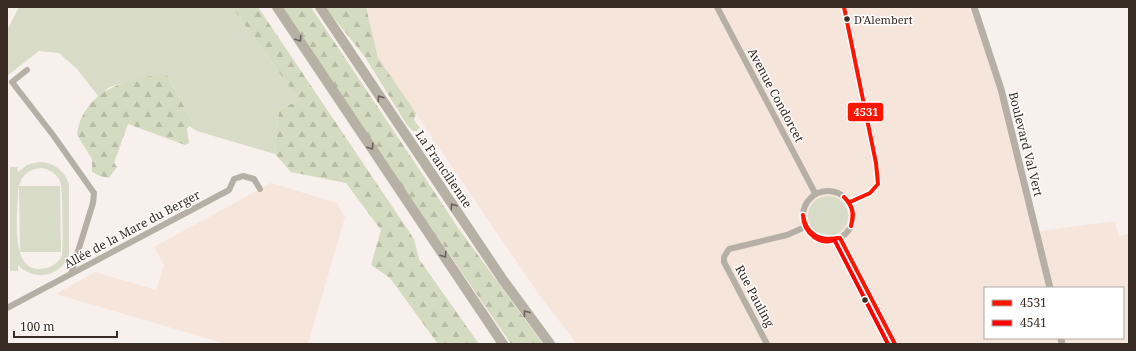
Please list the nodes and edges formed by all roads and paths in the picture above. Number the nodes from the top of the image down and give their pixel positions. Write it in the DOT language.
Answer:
graph roads {
  1 [pos="277,7"];
  2 [pos="320,7"];
  3 [pos="717,7"];
  4 [pos="844,7"];
  5 [pos="974,7"];
  6 [pos="27,70"];
  7 [pos="260,189"];
  8 [pos="815,194"];
  9 [pos="850,202"];
  10 [pos="805,227"];
  11 [pos="840,238"];
  12 [pos="71,274"];
  13 [pos="1050,287"];
  14 [pos="7,308"];
  15 [pos="503,344"];
  16 [pos="550,344"];
  17 [pos="768,344"];
  18 [pos="895,344"];
  1 -- 15 [label="highway, one-way"];
  16 -- 2 [label="highway, La Francilienne, one-way"];
  3 -- 8 [label="street, Avenue Condorcet"];
  4 -- 9 [label="street"];
  5 -- 13 [label="street, Boulevard Val Vert"];
  6 -- 12 [label="street"];
  7 -- 12 [label="street, Allée de la Mare du Berger"];
  8 -- 9 [label="street"];
  8 -- 10 [label="street"];
  9 -- 11 [label="street"];
  10 -- 11 [label="street"];
  10 -- 17 [label="street, Rue Pauling"];
  11 -- 18 [label="street"];
  12 -- 14 [label="street, Allée de la Mare du Berger"];
}
